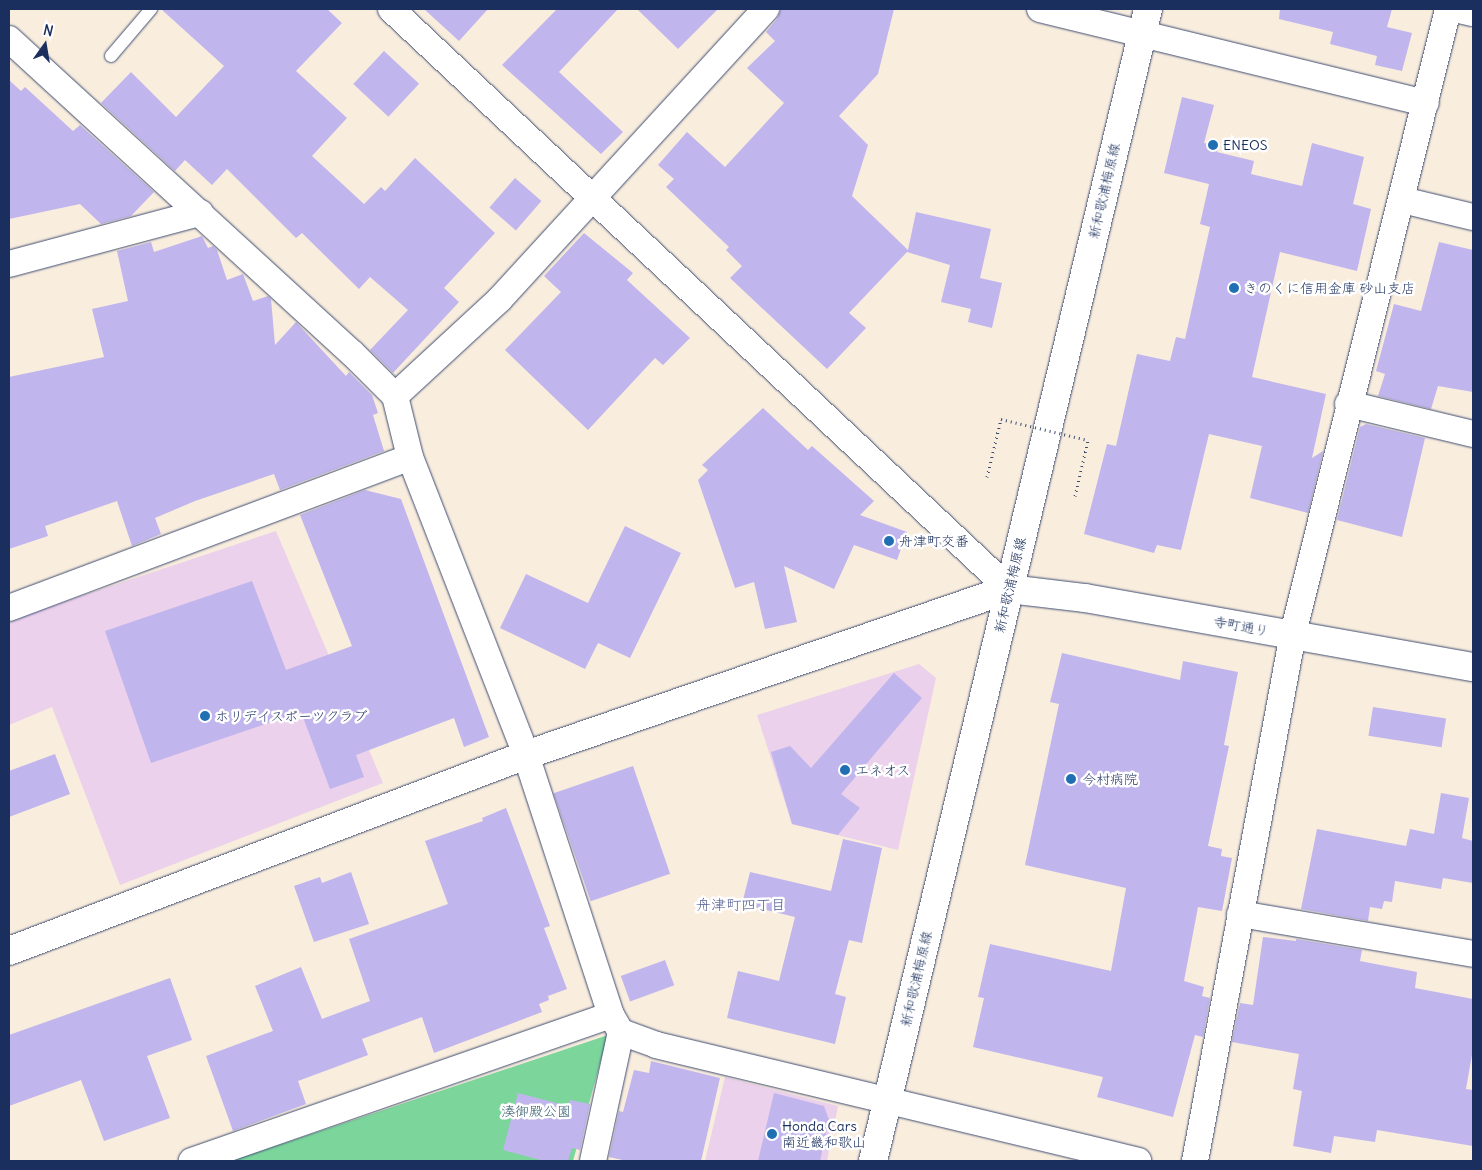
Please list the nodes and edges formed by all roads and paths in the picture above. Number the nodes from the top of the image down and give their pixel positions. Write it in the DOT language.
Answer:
graph roads {
  1 [pos="151,9"];
  2 [pos="390,9"];
  3 [pos="766,9"];
  4 [pos="1040,9"];
  5 [pos="1148,9"];
  6 [pos="1448,9"];
  7 [pos="1455,9"];
  8 [pos="1473,13"];
  9 [pos="1142,36"];
  10 [pos="9,39"];
  11 [pos="112,56"];
  12 [pos="1426,103"];
  13 [pos="592,197"];
  14 [pos="1402,200"];
  15 [pos="200,213"];
  16 [pos="1473,217"];
  17 [pos="9,264"];
  18 [pos="395,396"];
  19 [pos="1348,404"];
  20 [pos="1473,434"];
  21 [pos="410,457"];
  22 [pos="987,477"];
  23 [pos="1075,496"];
  24 [pos="1009,589"];
  25 [pos="9,608"];
  26 [pos="1293,634"];
  27 [pos="1473,666"];
  28 [pos="526,755"];
  29 [pos="1240,914"];
  30 [pos="9,951"];
  31 [pos="1473,954"];
  32 [pos="616,1024"];
  33 [pos="886,1101"];
  34 [pos="192,1161"];
  35 [pos="593,1161"];
  36 [pos="873,1161"];
  37 [pos="1138,1161"];
  38 [pos="1195,1161"];
  1 -- 11 [label="lane"];
  2 -- 13 [label="street"];
  3 -- 13 [label="street"];
  4 -- 9 [label="street"];
  5 -- 9 [label="street, 新和歌浦梅原線"];
  6 -- 12 [label="street"];
  7 -- 8 [label="street"];
  9 -- 12 [label="street"];
  9 -- 24 [label="street, 新和歌浦梅原線"];
  10 -- 15 [label="street"];
  12 -- 14 [label="street"];
  13 -- 18 [label="street"];
  13 -- 24 [label="street"];
  14 -- 16 [label="street"];
  14 -- 19 [label="street"];
  15 -- 17 [label="street"];
  15 -- 18 [label="street"];
  18 -- 21 [label="street"];
  19 -- 20 [label="street"];
  19 -- 26 [label="street"];
  21 -- 25 [label="street"];
  21 -- 28 [label="street"];
  22 -- 23 [label="path, bridge"];
  24 -- 26 [label="street, 寺町通り"];
  24 -- 28 [label="street"];
  24 -- 33 [label="street, 新和歌浦梅原線"];
  26 -- 27 [label="street, 寺町通り"];
  26 -- 29 [label="street"];
  28 -- 30 [label="street"];
  28 -- 32 [label="street"];
  29 -- 31 [label="street"];
  29 -- 38 [label="street"];
  32 -- 33 [label="street"];
  32 -- 34 [label="street"];
  32 -- 35 [label="street"];
  33 -- 36 [label="street, 新和歌浦梅原線"];
  33 -- 37 [label="street"];
}
